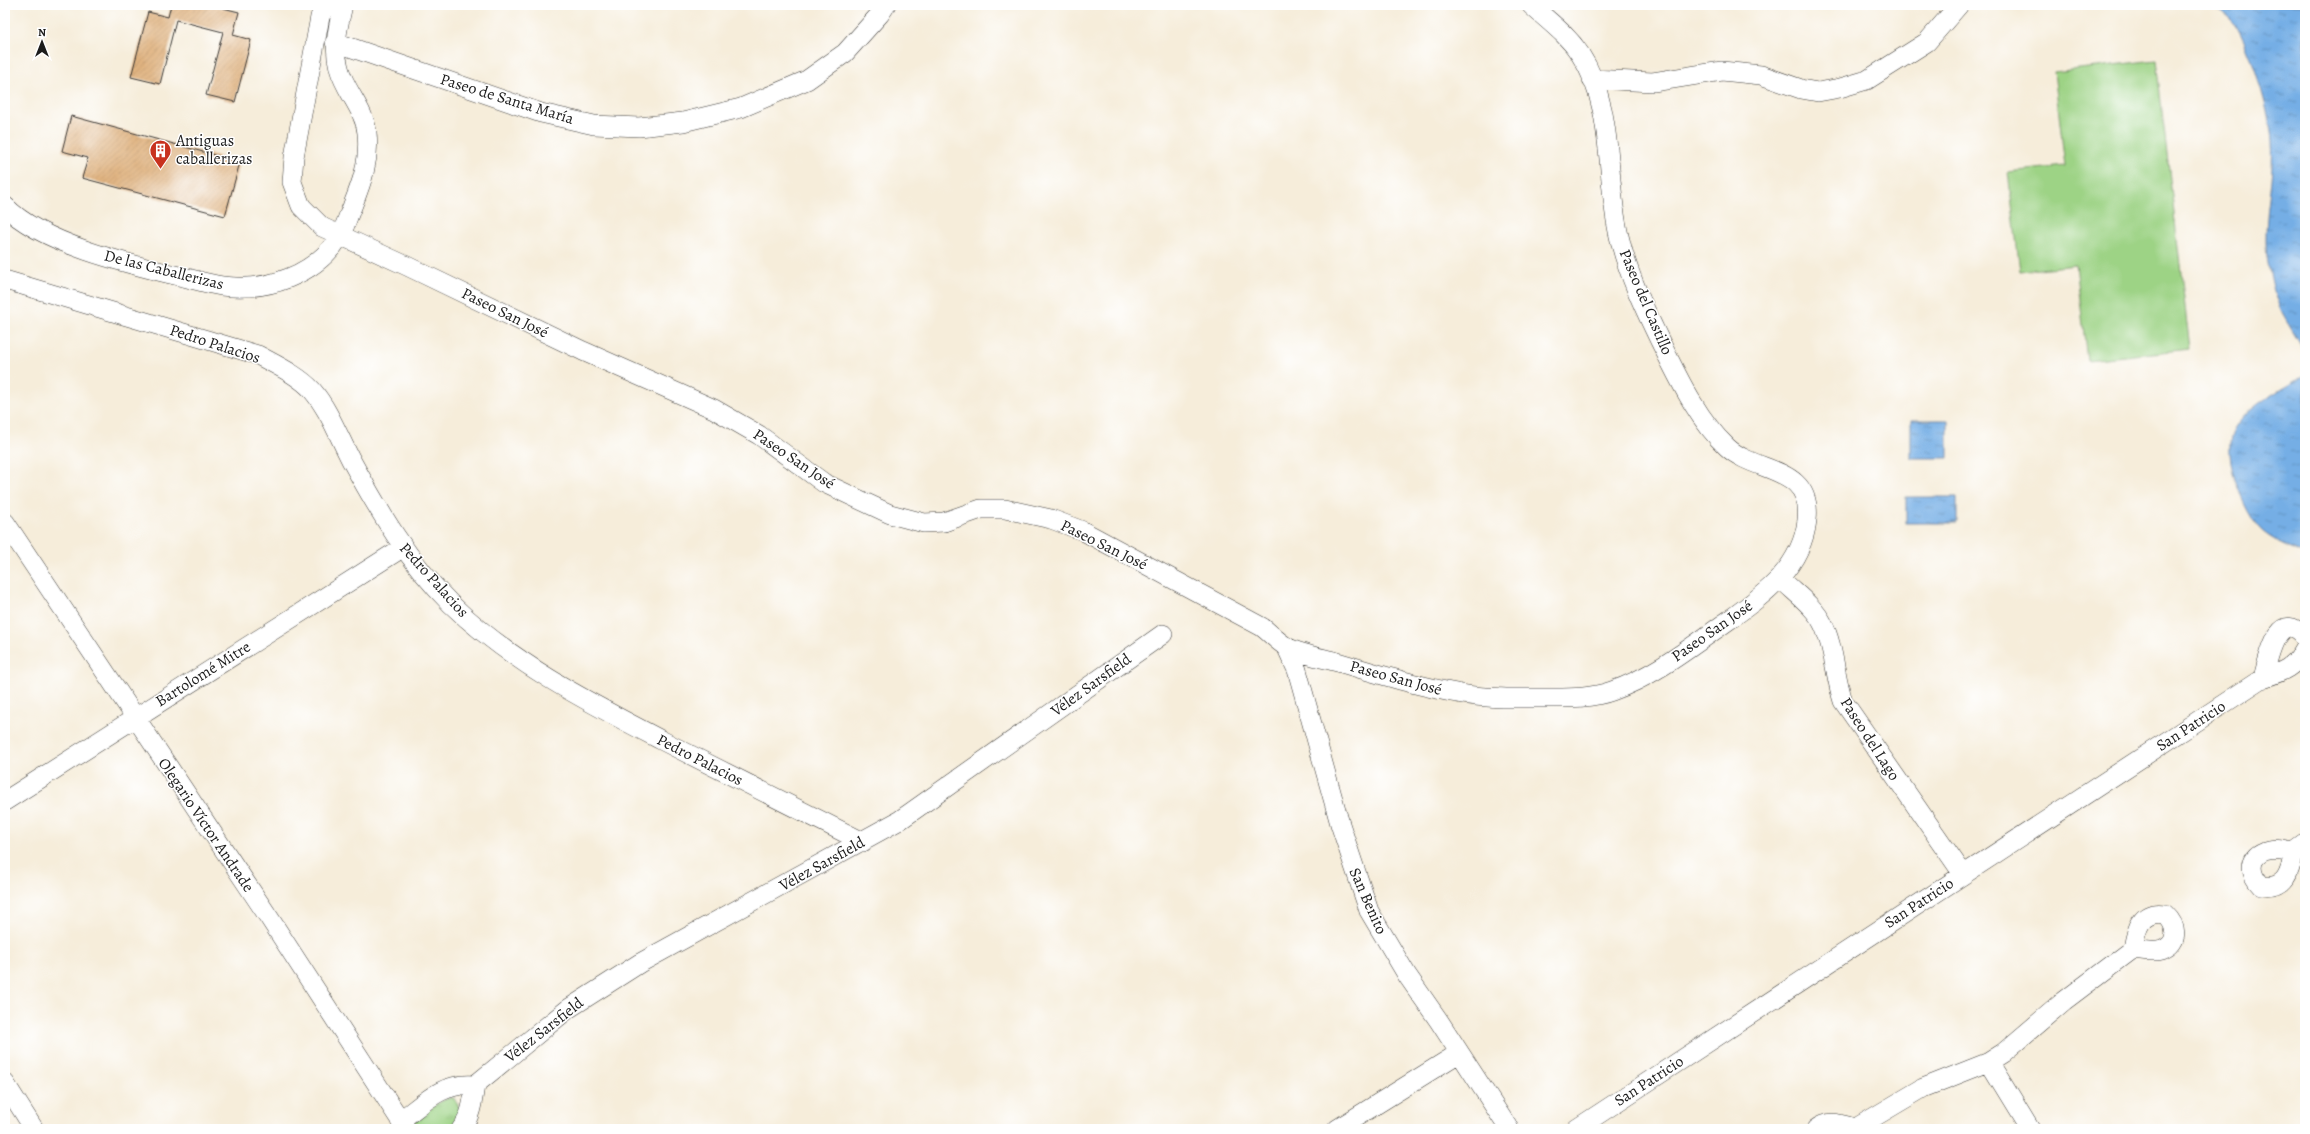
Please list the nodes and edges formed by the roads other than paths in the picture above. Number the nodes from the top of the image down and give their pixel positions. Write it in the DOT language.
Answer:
graph roads {
  1 [pos="325,5"];
  2 [pos="343,5"];
  3 [pos="886,5"];
  4 [pos="1531,5"];
  5 [pos="1960,5"];
  6 [pos="335,42"];
  7 [pos="1592,79"];
  8 [pos="5,206"];
  9 [pos="340,235"];
  10 [pos="5,280"];
  11 [pos="5,522"];
  12 [pos="402,548"];
  13 [pos="1781,579"];
  14 [pos="1163,634"];
  15 [pos="2305,638"];
  16 [pos="1286,646"];
  17 [pos="2305,648"];
  18 [pos="2264,678"];
  19 [pos="134,717"];
  20 [pos="5,801"];
  21 [pos="863,842"];
  22 [pos="1963,874"];
  23 [pos="2133,949"];
  24 [pos="1459,1053"];
  25 [pos="1989,1062"];
  26 [pos="5,1083"];
  27 [pos="475,1085"];
  28 [pos="403,1125"];
  29 [pos="1855,1128"];
  30 [pos="34,1129"];
  31 [pos="461,1129"];
  32 [pos="1337,1129"];
  33 [pos="1509,1129"];
  34 [pos="1576,1129"];
  35 [pos="1816,1129"];
  36 [pos="2030,1129"];
  1 -- 9 [label="street, Paseo San José"];
  2 -- 6 [label="street"];
  3 -- 6 [label="street, Paseo de Santa María"];
  4 -- 7 [label="street, Paseo del Castillo"];
  5 -- 7 [label="street"];
  6 -- 9 [label="street, De las Caballerizas"];
  7 -- 13 [label="street, Paseo del Castillo"];
  8 -- 9 [label="street, De las Caballerizas"];
  9 -- 16 [label="street, Paseo San José"];
  10 -- 12 [label="street, Pedro Palacios"];
  11 -- 19 [label="street, Olegario Víctor Andrade"];
  12 -- 19 [label="street, Bartolomé Mitre"];
  12 -- 21 [label="street, Pedro Palacios"];
  13 -- 16 [label="street, Paseo San José"];
  13 -- 22 [label="street, Paseo del Lago"];
  14 -- 21 [label="street, Vélez Sarsfield"];
  15 -- 18 [label="street"];
  16 -- 24 [label="street, San Benito"];
  17 -- 18 [label="street, San Patricio"];
  18 -- 22 [label="street, San Patricio"];
  19 -- 20 [label="street, Bartolomé Mitre"];
  19 -- 28 [label="street, Olegario Víctor Andrade"];
  21 -- 27 [label="street, Vélez Sarsfield"];
  22 -- 34 [label="street, San Patricio"];
  23 -- 25 [label="street"];
  24 -- 32 [label="street"];
  24 -- 33 [label="street, San Benito"];
  25 -- 29 [label="street"];
  25 -- 36 [label="street"];
  26 -- 30 [label="street"];
  27 -- 28 [label="street"];
  27 -- 31 [label="street"];
  29 -- 35 [label="street"];
}
